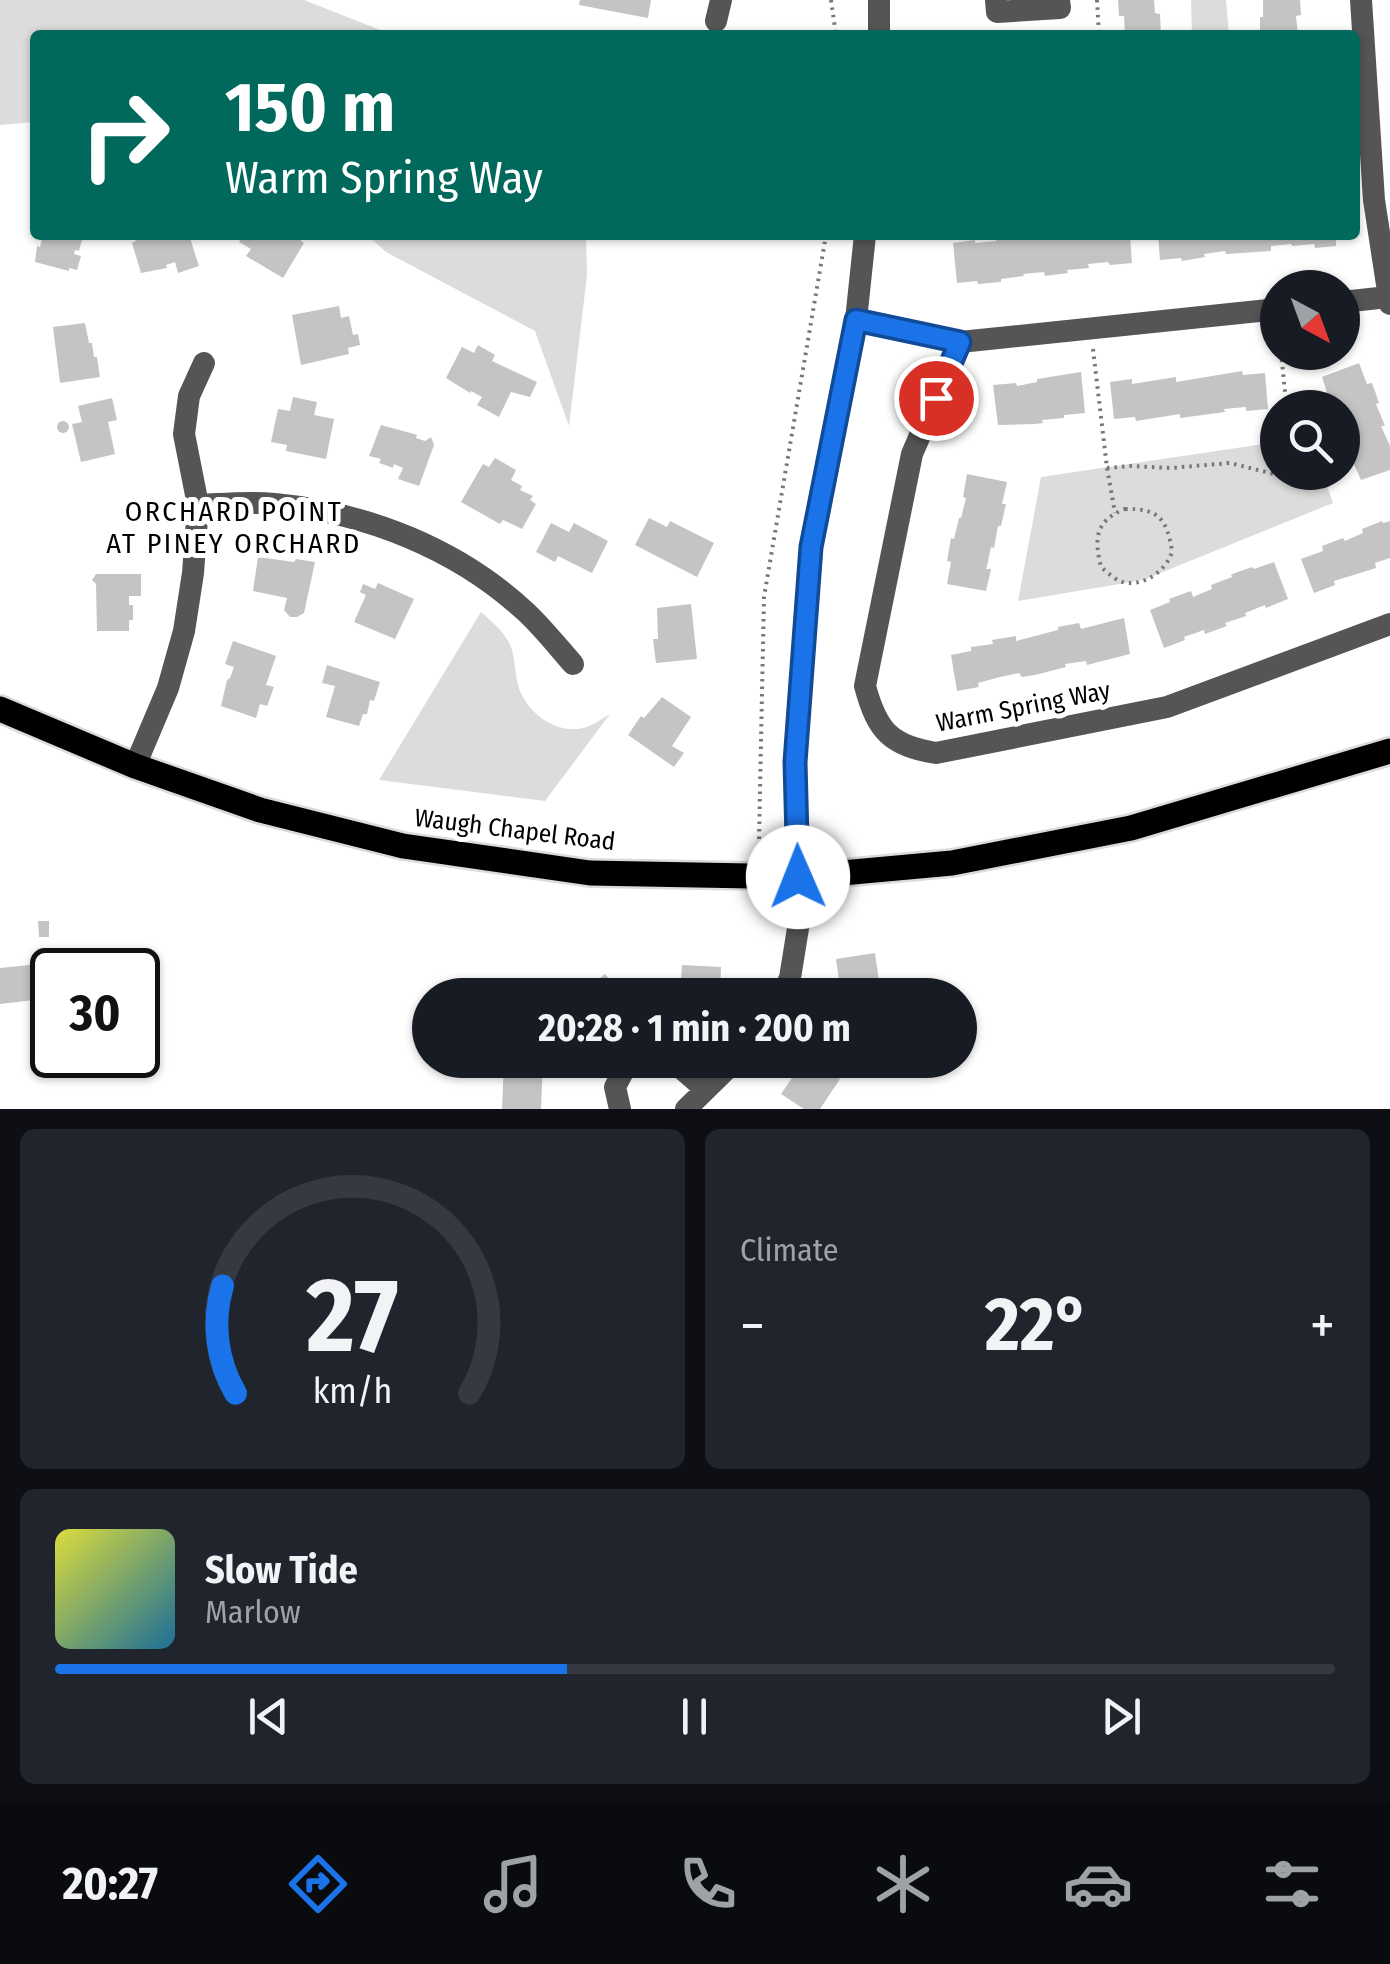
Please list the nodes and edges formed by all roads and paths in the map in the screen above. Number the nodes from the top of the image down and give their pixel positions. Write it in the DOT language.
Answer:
graph roads {
  1 [pos="830,0"];
  2 [pos="879,0"];
  3 [pos="996,0"];
  4 [pos="1059,0"];
  5 [pos="1097,0"];
  6 [pos="1361,0"];
  7 [pos="835,30"];
  8 [pos="879,30"];
  9 [pos="1099,30"];
  10 [pos="1382,199"];
  11 [pos="825,240"];
  12 [pos="864,240"];
  13 [pos="1389,301"];
  14 [pos="1360,302"];
  15 [pos="1260,311"];
  16 [pos="856,320"];
  17 [pos="1097,328"];
  18 [pos="960,342"];
  19 [pos="204,363"];
  20 [pos="1107,468"];
  21 [pos="1260,470"];
  22 [pos="198,505"];
  23 [pos="1115,513"];
  24 [pos="1390,624"];
  25 [pos="573,664"];
  26 [pos="0,709"];
  27 [pos="1390,751"];
  28 [pos="135,766"];
  29 [pos="760,838"];
  30 [pos="798,877"];
  31 [pos="790,978"];
  32 [pos="620,1078"];
  33 [pos="692,1078"];
  34 [pos="717,1078"];
  35 [pos="705,1089"];
  36 [pos="620,1109"];
  37 [pos="686,1109"];
  1 -- 7 [label="path"];
  2 -- 8 [label="street"];
  3 -- 4 [label="street"];
  5 -- 9 [label="path"];
  6 -- 10 [label="street"];
  10 -- 13 [label="street"];
  11 -- 29 [label="path"];
  12 -- 16 [label="street"];
  13 -- 14 [label="street"];
  15 -- 17 [label="street"];
  16 -- 18 [label="street"];
  16 -- 30 [label="street"];
  17 -- 18 [label="street"];
  17 -- 20 [label="path"];
  18 -- 24 [label="street, Warm Spring Way"];
  19 -- 22 [label="street"];
  20 -- 21 [label="path"];
  20 -- 23 [label="path"];
  22 -- 25 [label="street"];
  22 -- 28 [label="street"];
  23 -- 23 [label="path"];
  26 -- 28 [label="main road, Waugh Chapel Road"];
  27 -- 30 [label="main road, Waugh Chapel Road"];
  28 -- 30 [label="main road, Waugh Chapel Road"];
  30 -- 31 [label="street"];
  32 -- 36 [label="street"];
  33 -- 35 [label="street"];
  34 -- 35 [label="street"];
  35 -- 37 [label="street"];
}
